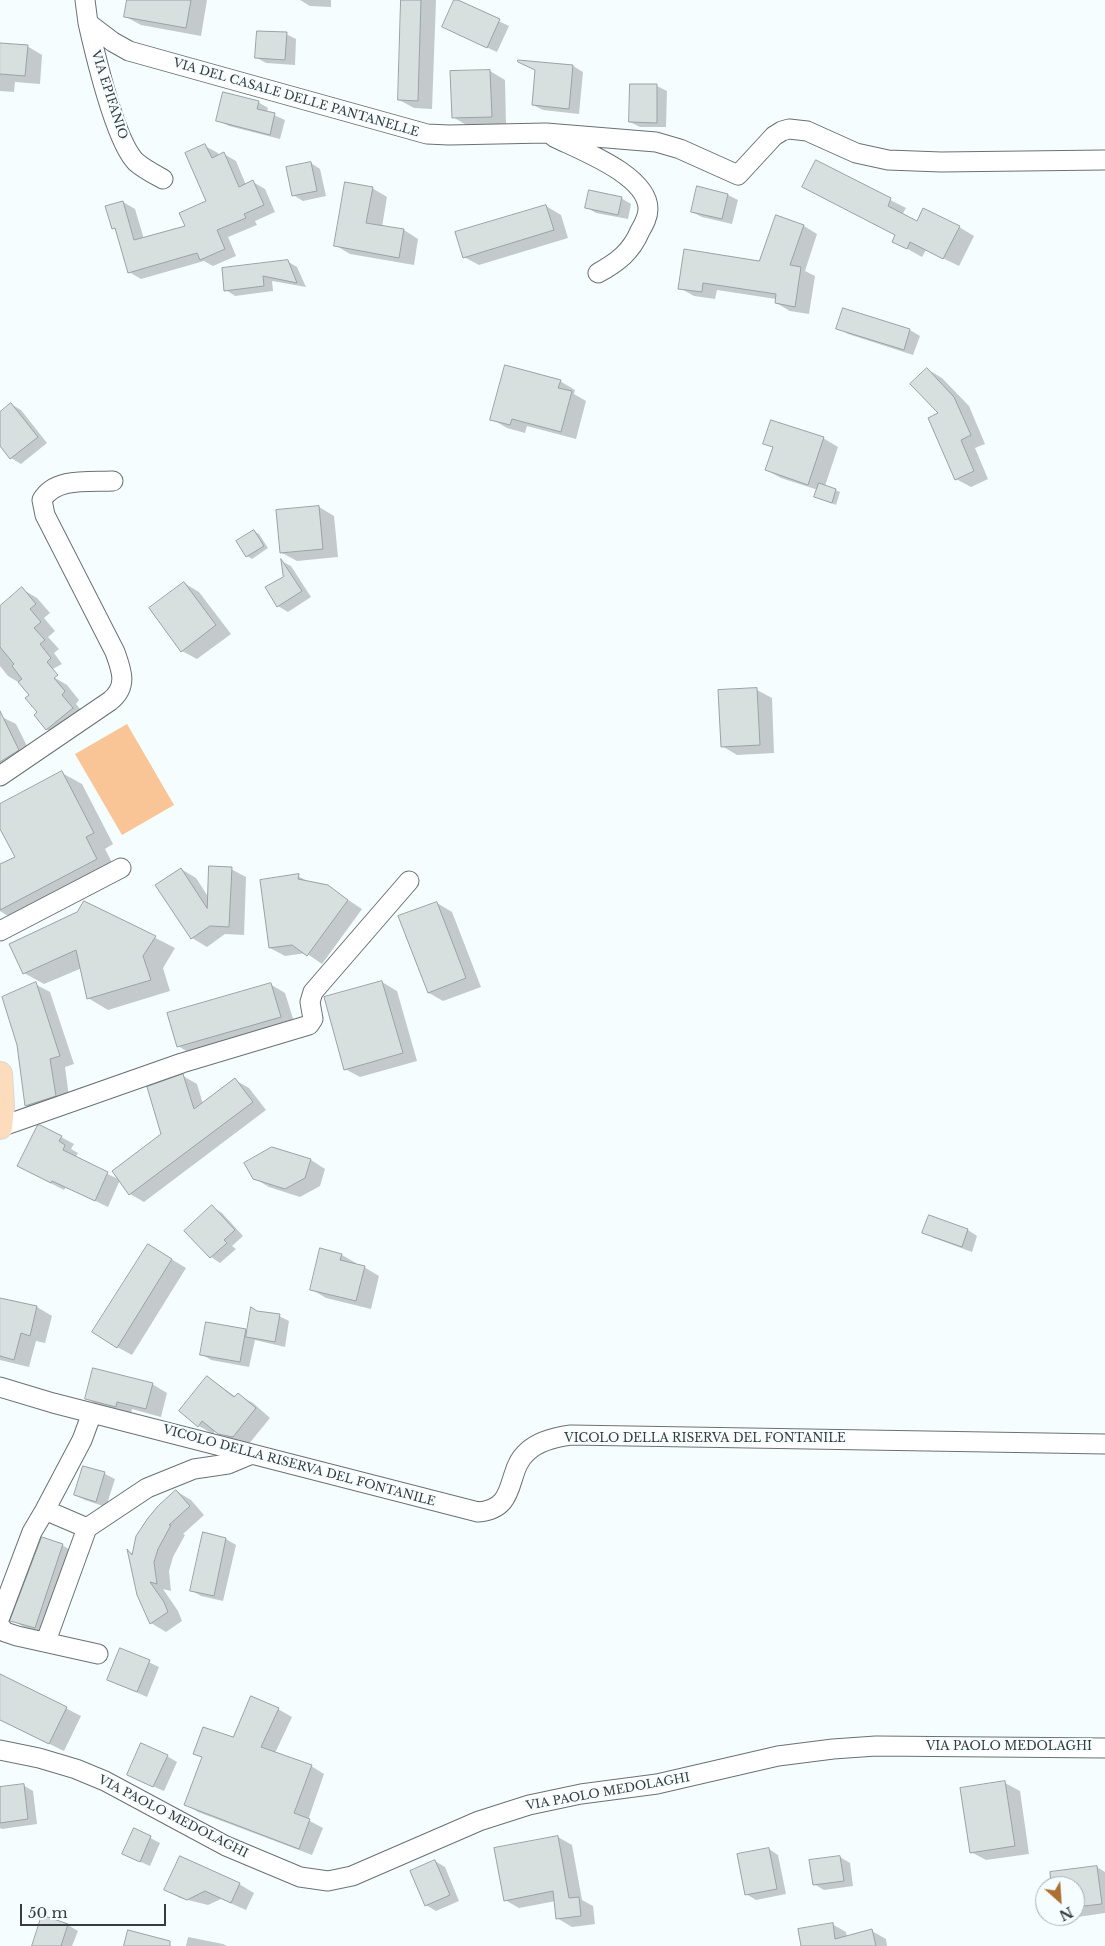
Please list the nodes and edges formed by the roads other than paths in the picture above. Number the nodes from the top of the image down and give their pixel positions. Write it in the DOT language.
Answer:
graph roads {
  1 [pos="85,0"];
  2 [pos="88,23"];
  3 [pos="546,133"];
  4 [pos="1105,160"];
  5 [pos="162,179"];
  6 [pos="598,273"];
  7 [pos="113,481"];
  8 [pos="0,776"];
  9 [pos="121,868"];
  10 [pos="410,881"];
  11 [pos="0,931"];
  12 [pos="0,1074"];
  13 [pos="0,1127"];
  14 [pos="0,1387"];
  15 [pos="92,1413"];
  16 [pos="1105,1444"];
  17 [pos="252,1454"];
  18 [pos="45,1510"];
  19 [pos="87,1528"];
  20 [pos="0,1617"];
  21 [pos="0,1626"];
  22 [pos="46,1641"];
  23 [pos="98,1654"];
  24 [pos="1105,1748"];
  25 [pos="0,1750"];
  1 -- 2 [label="street"];
  2 -- 3 [label="street, VIA DEL CASALE DELLE PANTANELLE"];
  2 -- 5 [label="street, VIA EPIFANIO"];
  3 -- 4 [label="street, VIA DEL CASALE DELLE PANTANELLE"];
  3 -- 6 [label="street"];
  7 -- 8 [label="street"];
  9 -- 11 [label="street"];
  10 -- 13 [label="street"];
  12 -- 13 [label="main road"];
  14 -- 15 [label="street, VICOLO DELLA RISERVA DEL FONTANILE"];
  15 -- 17 [label="street, VICOLO DELLA RISERVA DEL FONTANILE"];
  15 -- 18 [label="street"];
  16 -- 17 [label="street, VICOLO DELLA RISERVA DEL FONTANILE"];
  17 -- 19 [label="street"];
  18 -- 19 [label="street"];
  18 -- 20 [label="street"];
  19 -- 22 [label="street"];
  21 -- 22 [label="street"];
  22 -- 23 [label="street"];
  24 -- 25 [label="street, VIA PAOLO MEDOLAGHI"];
}
